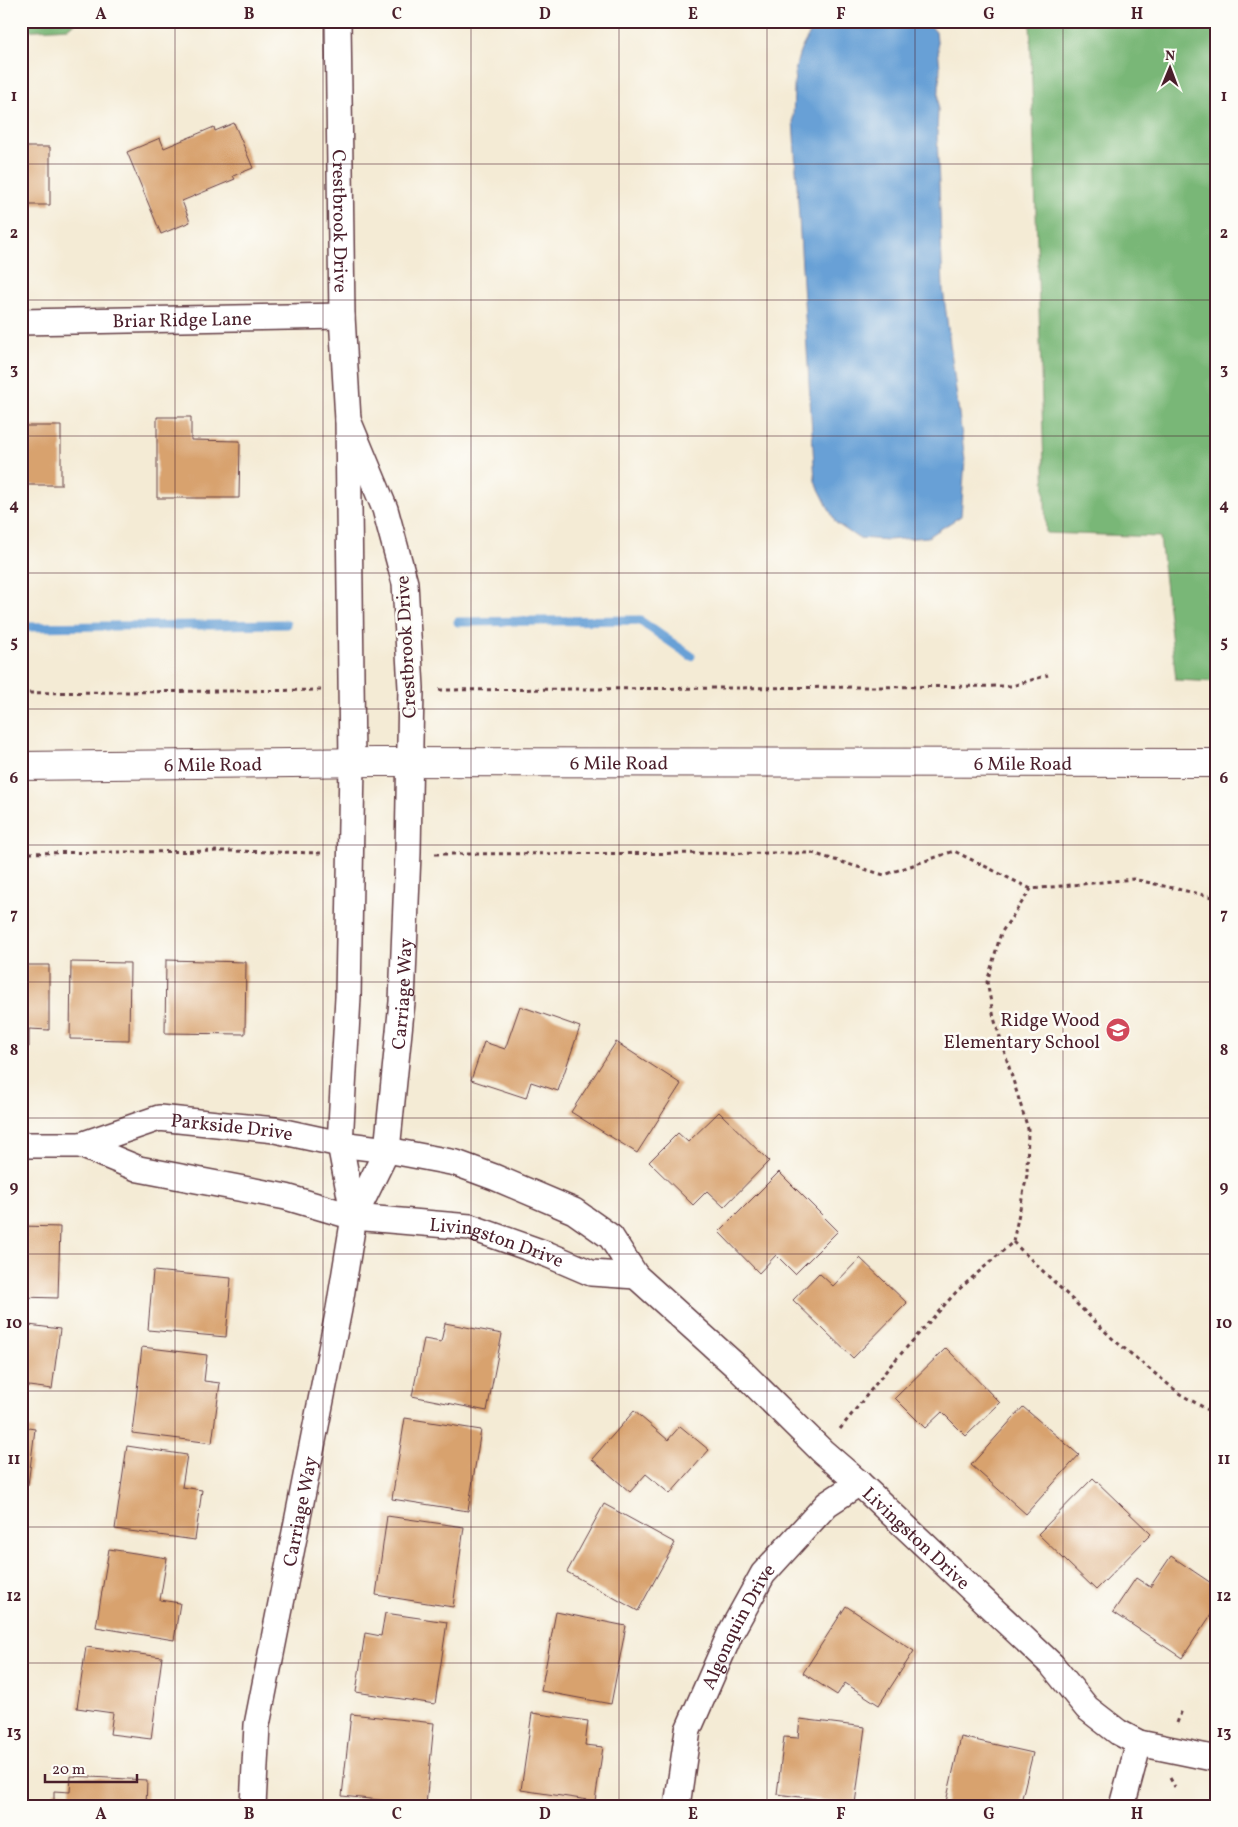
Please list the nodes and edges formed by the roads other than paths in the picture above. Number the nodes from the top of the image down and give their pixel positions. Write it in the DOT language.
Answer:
graph roads {
  1 [pos="338,21"];
  2 [pos="342,316"];
  3 [pos="21,322"];
  4 [pos="348,420"];
  5 [pos="352,763"];
  6 [pos="408,763"];
  7 [pos="1217,763"];
  8 [pos="21,766"];
  9 [pos="340,1144"];
  10 [pos="21,1145"];
  11 [pos="81,1145"];
  12 [pos="387,1150"];
  13 [pos="354,1217"];
  14 [pos="636,1276"];
  15 [pos="859,1483"];
  16 [pos="1138,1743"];
  17 [pos="1217,1759"];
  18 [pos="253,1806"];
  19 [pos="676,1806"];
  20 [pos="1122,1806"];
  1 -- 2 [label="street, Crestbrook Drive"];
  2 -- 3 [label="street, Briar Ridge Lane"];
  2 -- 4 [label="street, Crestbrook Drive"];
  4 -- 5 [label="street, Crestbrook Drive"];
  4 -- 6 [label="street, Crestbrook Drive"];
  5 -- 6 [label="street, 6 Mile Road"];
  5 -- 8 [label="street, 6 Mile Road"];
  5 -- 9 [label="street, Carriage Way"];
  6 -- 7 [label="street, 6 Mile Road"];
  6 -- 12 [label="street, Carriage Way"];
  9 -- 11 [label="street, Parkside Drive"];
  9 -- 12 [label="street, Parkside Drive"];
  9 -- 13 [label="street, Carriage Way"];
  10 -- 11 [label="street, Parkside Drive"];
  11 -- 13 [label="street, Parkside Drive"];
  12 -- 13 [label="street, Carriage Way"];
  12 -- 14 [label="street, Livingston Drive"];
  13 -- 14 [label="street, Livingston Drive"];
  13 -- 18 [label="street, Carriage Way"];
  14 -- 15 [label="street, Livingston Drive"];
  15 -- 16 [label="street, Livingston Drive"];
  15 -- 19 [label="street, Algonquin Drive"];
  16 -- 17 [label="street, Livingston Drive"];
  16 -- 20 [label="street"];
}
